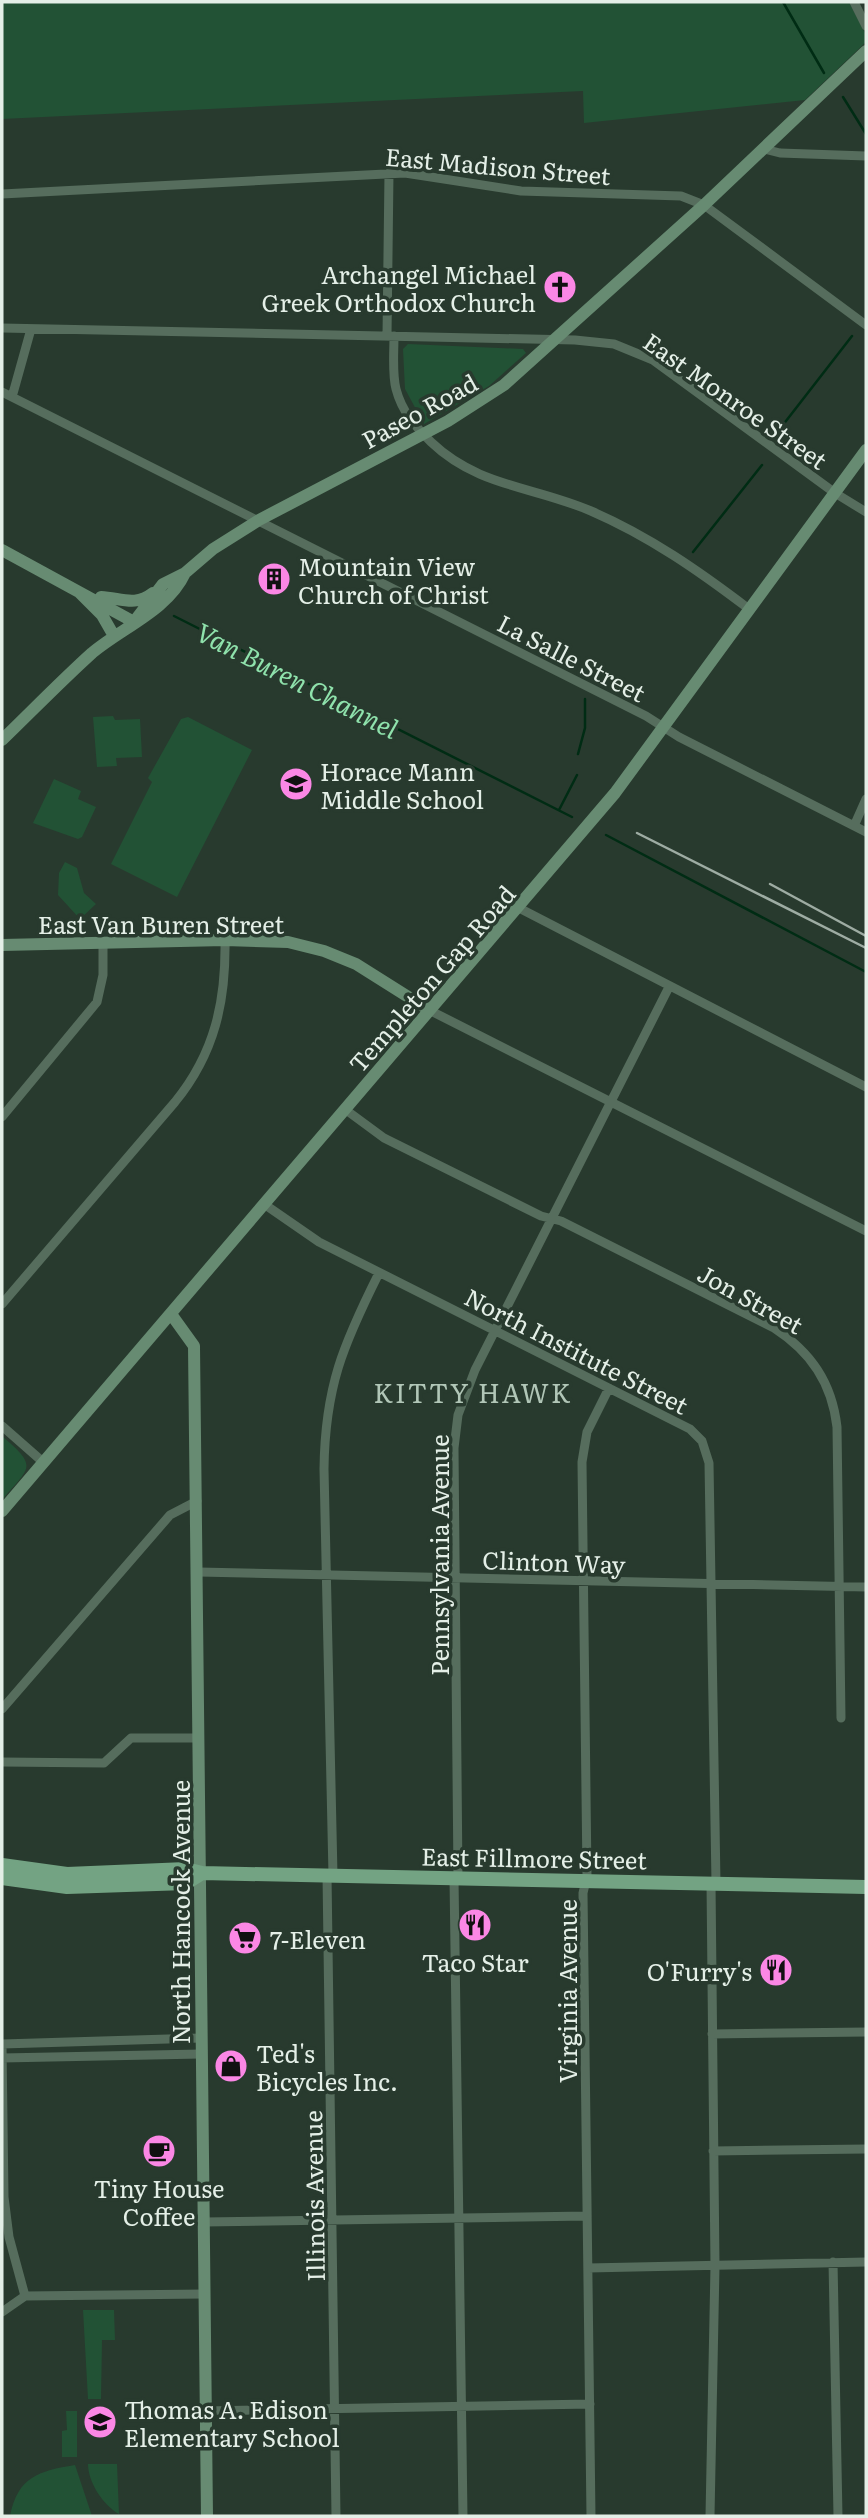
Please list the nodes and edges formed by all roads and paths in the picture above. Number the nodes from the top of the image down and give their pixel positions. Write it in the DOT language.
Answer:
graph roads {
  1 [pos="854,2"];
  2 [pos="866,26"];
  3 [pos="866,51"];
  4 [pos="764,149"];
  5 [pos="866,156"];
  6 [pos="389,173"];
  7 [pos="2,194"];
  8 [pos="704,205"];
  9 [pos="866,325"];
  10 [pos="2,328"];
  11 [pos="31,329"];
  12 [pos="391,336"];
  13 [pos="554,339"];
  14 [pos="2,391"];
  15 [pos="12,397"];
  16 [pos="422,434"];
  17 [pos="866,450"];
  18 [pos="835,493"];
  19 [pos="866,512"];
  20 [pos="259,520"];
  21 [pos="2,550"];
  22 [pos="185,573"];
  23 [pos="163,584"];
  24 [pos="75,587"];
  25 [pos="93,597"];
  26 [pos="749,609"];
  27 [pos="134,622"];
  28 [pos="114,636"];
  29 [pos="664,728"];
  30 [pos="2,740"];
  31 [pos="866,799"];
  32 [pos="855,826"];
  33 [pos="866,832"];
  34 [pos="519,908"];
  35 [pos="225,940"];
  36 [pos="103,942"];
  37 [pos="2,945"];
  38 [pos="669,987"];
  39 [pos="429,1010"];
  40 [pos="866,1087"];
  41 [pos="611,1101"];
  42 [pos="346,1110"];
  43 [pos="2,1117"];
  44 [pos="264,1204"];
  45 [pos="551,1218"];
  46 [pos="866,1231"];
  47 [pos="379,1273"];
  48 [pos="2,1304"];
  49 [pos="171,1314"];
  50 [pos="495,1330"];
  51 [pos="609,1388"];
  52 [pos="2,1426"];
  53 [pos="43,1462"];
  54 [pos="197,1501"];
  55 [pos="2,1511"];
  56 [pos="199,1572"];
  57 [pos="328,1575"];
  58 [pos="456,1577"];
  59 [pos="583,1581"];
  60 [pos="711,1584"];
  61 [pos="840,1587"];
  62 [pos="866,1587"];
  63 [pos="2,1709"];
  64 [pos="841,1718"];
  65 [pos="199,1738"];
  66 [pos="2,1762"];
  67 [pos="2,1865"];
  68 [pos="202,1873"];
  69 [pos="330,1875"];
  70 [pos="2,1878"];
  71 [pos="456,1878"];
  72 [pos="586,1882"];
  73 [pos="714,1883"];
  74 [pos="866,1887"];
  75 [pos="866,2032"];
  76 [pos="712,2034"];
  77 [pos="201,2038"];
  78 [pos="2,2046"];
  79 [pos="201,2054"];
  80 [pos="2,2058"];
  81 [pos="866,2149"];
  82 [pos="713,2151"];
  83 [pos="3,2197"];
  84 [pos="587,2216"];
  85 [pos="459,2217"];
  86 [pos="333,2220"];
  87 [pos="204,2222"];
  88 [pos="833,2262"];
  89 [pos="866,2262"];
  90 [pos="715,2266"];
  91 [pos="588,2268"];
  92 [pos="204,2294"];
  93 [pos="25,2296"];
  94 [pos="2,2312"];
  95 [pos="590,2404"];
  96 [pos="461,2406"];
  97 [pos="335,2408"];
  98 [pos="205,2412"];
  99 [pos="207,2516"];
  100 [pos="336,2516"];
  101 [pos="463,2516"];
  102 [pos="591,2516"];
  103 [pos="710,2516"];
  104 [pos="838,2516"];
  1 -- 2 [label="street"];
  3 -- 4 [label="street, Paseo Road"];
  4 -- 5 [label="street"];
  4 -- 8 [label="street, Paseo Road"];
  6 -- 7 [label="street, East Madison Street"];
  6 -- 8 [label="street, East Madison Street"];
  6 -- 12 [label="street"];
  8 -- 9 [label="street, East Madison Street"];
  8 -- 13 [label="street, Paseo Road"];
  10 -- 11 [label="street, East Monroe Street"];
  11 -- 12 [label="street, East Monroe Street"];
  11 -- 15 [label="street"];
  12 -- 13 [label="street, East Monroe Street"];
  12 -- 16 [label="street"];
  13 -- 16 [label="street, Paseo Road"];
  13 -- 18 [label="street, East Monroe Street"];
  14 -- 15 [label="street, La Salle Street"];
  15 -- 20 [label="street, La Salle Street"];
  16 -- 20 [label="street, Paseo Road"];
  16 -- 26 [label="street"];
  17 -- 18 [label="street, Templeton Gap Road"];
  18 -- 19 [label="street, East Monroe Street"];
  18 -- 26 [label="street, Templeton Gap Road"];
  20 -- 22 [label="street, Paseo Road"];
  20 -- 29 [label="street, La Salle Street"];
  21 -- 24 [label="street"];
  22 -- 23 [label="street, Paseo Road"];
  22 -- 27 [label="street, Paseo Road"];
  23 -- 25 [label="street"];
  23 -- 27 [label="street, Paseo Road"];
  24 -- 25 [label="street"];
  24 -- 28 [label="street"];
  25 -- 27 [label="street"];
  26 -- 29 [label="street, Templeton Gap Road"];
  27 -- 28 [label="street, Paseo Road"];
  28 -- 30 [label="street, Paseo Road"];
  29 -- 32 [label="street, La Salle Street"];
  29 -- 34 [label="street, Templeton Gap Road"];
  31 -- 32 [label="street"];
  32 -- 33 [label="street, La Salle Street"];
  34 -- 38 [label="street"];
  34 -- 39 [label="street, Templeton Gap Road"];
  35 -- 36 [label="street, East Van Buren Street"];
  35 -- 39 [label="street, East Van Buren Street"];
  35 -- 48 [label="street"];
  36 -- 37 [label="street, East Van Buren Street"];
  36 -- 43 [label="street"];
  38 -- 40 [label="street"];
  38 -- 41 [label="street, Pennsylvania Avenue"];
  39 -- 41 [label="street"];
  39 -- 42 [label="street, Templeton Gap Road"];
  41 -- 45 [label="street, Pennsylvania Avenue"];
  41 -- 46 [label="street"];
  42 -- 44 [label="street, Templeton Gap Road"];
  42 -- 45 [label="street, Jon Street"];
  44 -- 47 [label="street, North Institute Street"];
  44 -- 49 [label="street, Templeton Gap Road"];
  45 -- 50 [label="street, Pennsylvania Avenue"];
  45 -- 61 [label="street, Jon Street"];
  47 -- 50 [label="street, North Institute Street"];
  47 -- 57 [label="street, Illinois Avenue"];
  49 -- 53 [label="street, Templeton Gap Road"];
  49 -- 54 [label="street, North Hancock Avenue"];
  50 -- 51 [label="street, North Institute Street"];
  50 -- 58 [label="street, Pennsylvania Avenue"];
  51 -- 59 [label="street, Virginia Avenue"];
  51 -- 60 [label="street, North Institute Street"];
  52 -- 53 [label="street"];
  53 -- 55 [label="street, Templeton Gap Road"];
  54 -- 56 [label="street, North Hancock Avenue"];
  54 -- 63 [label="street"];
  56 -- 57 [label="street, Clinton Way"];
  56 -- 65 [label="street, North Hancock Avenue"];
  57 -- 58 [label="street, Clinton Way"];
  57 -- 69 [label="street, Illinois Avenue"];
  58 -- 59 [label="street, Clinton Way"];
  58 -- 71 [label="street, Pennsylvania Avenue"];
  59 -- 60 [label="street, Clinton Way"];
  59 -- 72 [label="street, Virginia Avenue"];
  60 -- 61 [label="street, Clinton Way"];
  60 -- 73 [label="street, North Institute Street"];
  61 -- 62 [label="street, Clinton Way"];
  61 -- 64 [label="street, Jon Street"];
  65 -- 66 [label="street"];
  65 -- 68 [label="street, North Hancock Avenue"];
  67 -- 68 [label="main road, East Fillmore Street"];
  68 -- 69 [label="main road, East Fillmore Street"];
  68 -- 70 [label="main road, East Fillmore Street"];
  68 -- 77 [label="street, North Hancock Avenue"];
  69 -- 71 [label="main road, East Fillmore Street"];
  69 -- 86 [label="street, Illinois Avenue"];
  71 -- 72 [label="main road, East Fillmore Street"];
  71 -- 85 [label="street, Pennsylvania Avenue"];
  72 -- 73 [label="main road, East Fillmore Street"];
  72 -- 84 [label="street, Virginia Avenue"];
  73 -- 74 [label="main road, East Fillmore Street"];
  73 -- 76 [label="street, North Institute Street"];
  75 -- 76 [label="street"];
  76 -- 82 [label="street, North Institute Street"];
  77 -- 78 [label="street"];
  77 -- 79 [label="street, North Hancock Avenue"];
  78 -- 80 [label="street"];
  79 -- 80 [label="street"];
  79 -- 87 [label="street, North Hancock Avenue"];
  80 -- 83 [label="street"];
  81 -- 82 [label="street"];
  82 -- 90 [label="street, North Institute Street"];
  83 -- 93 [label="street"];
  84 -- 85 [label="street"];
  84 -- 91 [label="street, Virginia Avenue"];
  85 -- 86 [label="street"];
  85 -- 96 [label="street, Pennsylvania Avenue"];
  86 -- 87 [label="street"];
  86 -- 97 [label="street, Illinois Avenue"];
  87 -- 92 [label="street, North Hancock Avenue"];
  88 -- 89 [label="street"];
  88 -- 90 [label="street"];
  88 -- 104 [label="street"];
  90 -- 91 [label="street"];
  90 -- 103 [label="street, North Institute Street"];
  91 -- 95 [label="street, Virginia Avenue"];
  92 -- 93 [label="street"];
  92 -- 98 [label="street, North Hancock Avenue"];
  93 -- 94 [label="street"];
  95 -- 96 [label="street"];
  95 -- 102 [label="street, Virginia Avenue"];
  96 -- 97 [label="street"];
  96 -- 101 [label="street, Pennsylvania Avenue"];
  97 -- 98 [label="street"];
  97 -- 100 [label="street, Illinois Avenue"];
  98 -- 99 [label="street, North Hancock Avenue"];
}
